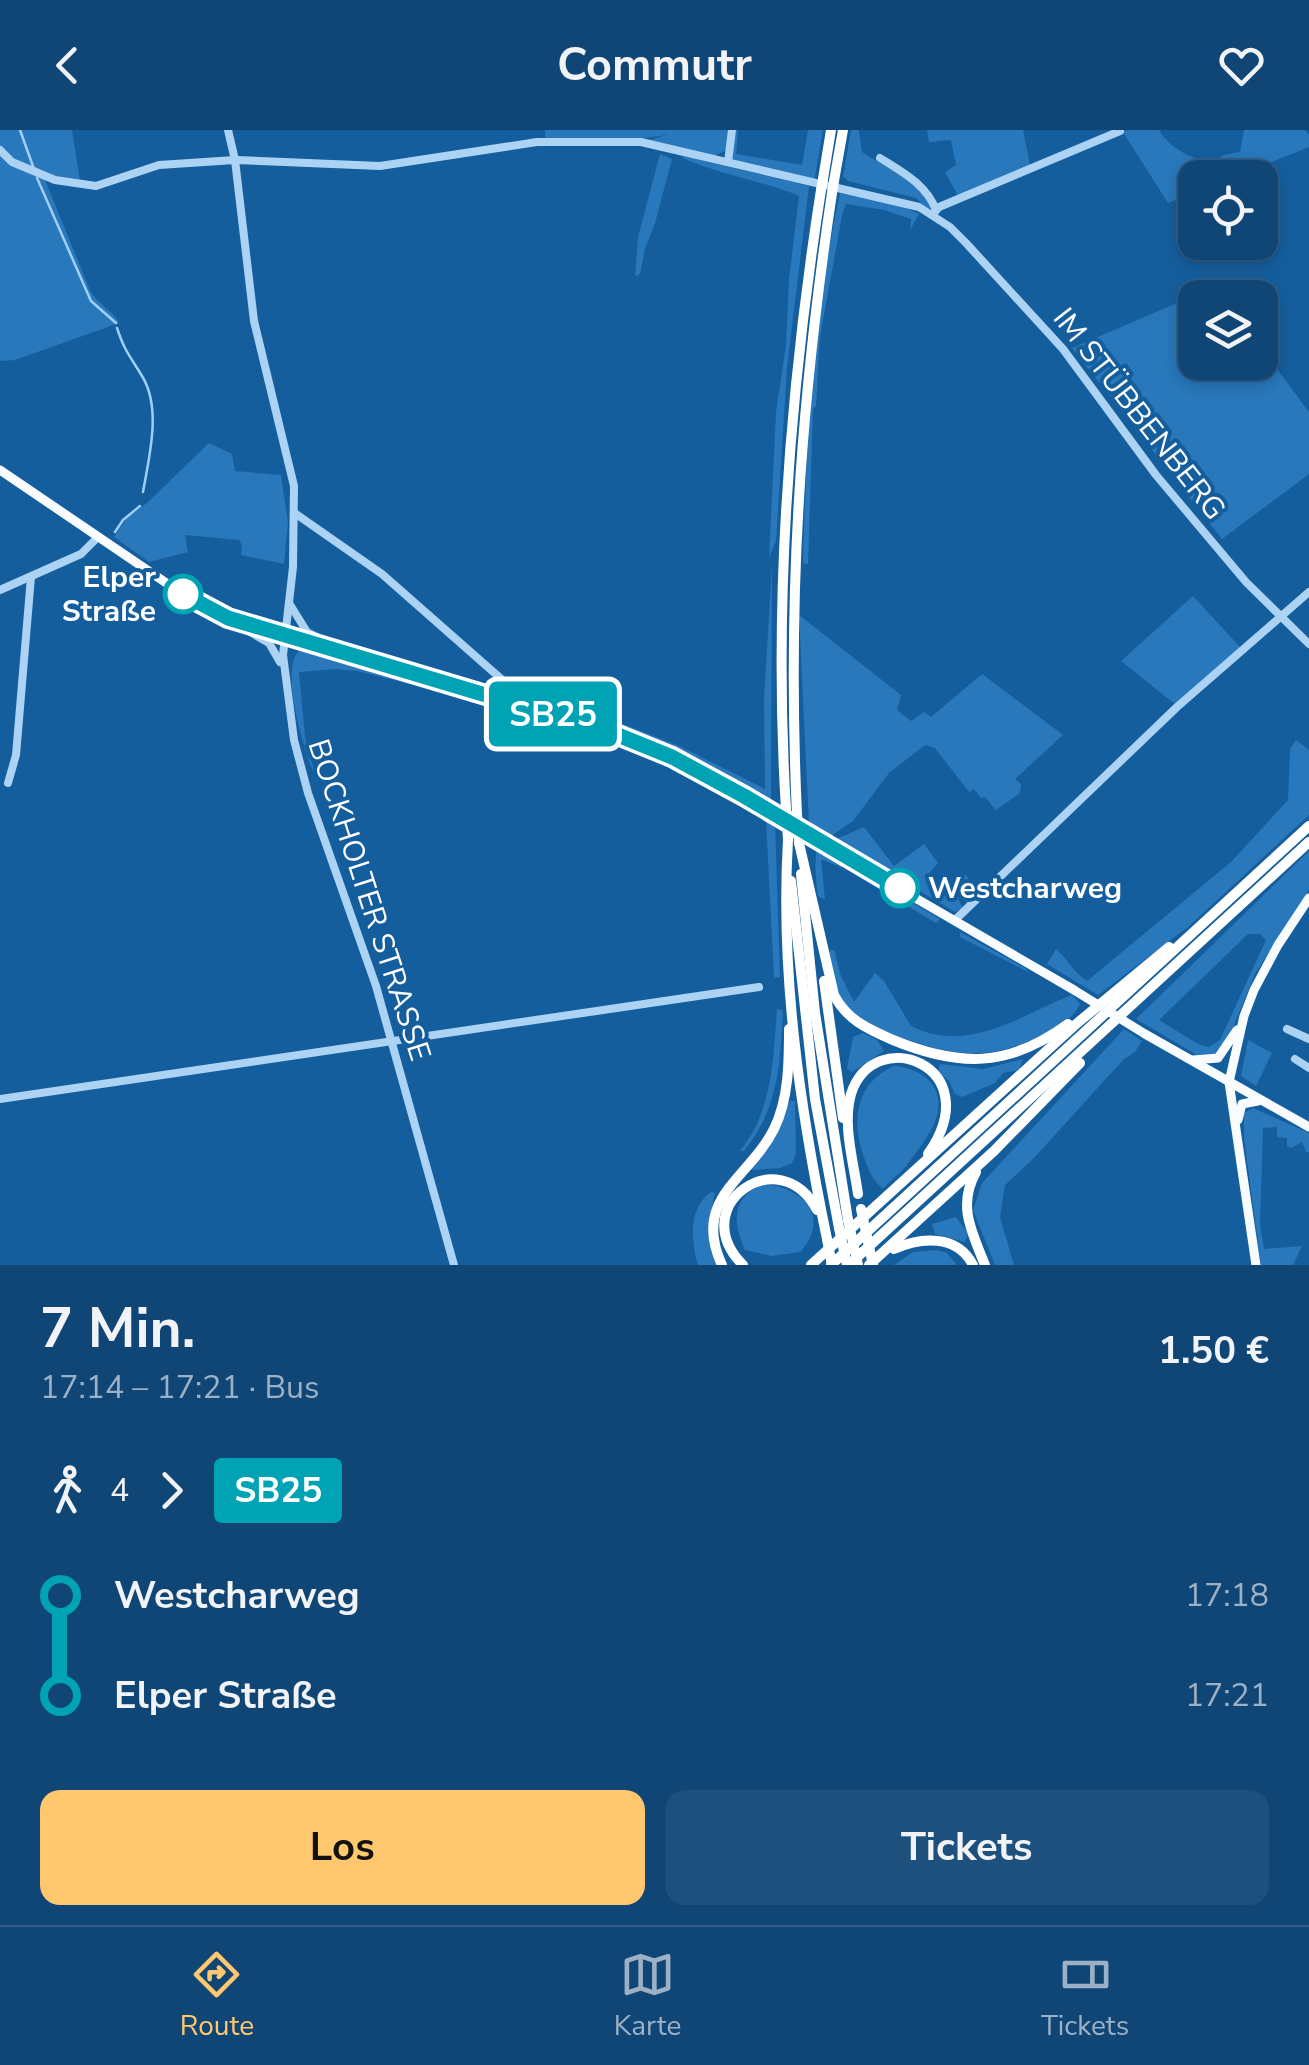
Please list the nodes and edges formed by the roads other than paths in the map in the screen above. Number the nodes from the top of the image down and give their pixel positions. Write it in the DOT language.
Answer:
graph roads {
  1 [pos="228,130"];
  2 [pos="732,130"];
  3 [pos="831,130"];
  4 [pos="843,130"];
  5 [pos="1120,131"];
  6 [pos="0,150"];
  7 [pos="880,158"];
  8 [pos="235,160"];
  9 [pos="728,162"];
  10 [pos="828,185"];
  11 [pos="934,212"];
  12 [pos="0,470"];
  13 [pos="296,514"];
  14 [pos="98,538"];
  15 [pos="31,576"];
  16 [pos="0,590"];
  17 [pos="1309,592"];
  18 [pos="289,603"];
  19 [pos="1278,615"];
  20 [pos="228,618"];
  21 [pos="285,636"];
  22 [pos="1309,644"];
  23 [pos="341,653"];
  24 [pos="283,672"];
  25 [pos="546,712"];
  26 [pos="8,783"];
  27 [pos="1309,826"];
  28 [pos="794,842"];
  29 [pos="1309,842"];
  30 [pos="1309,898"];
  31 [pos="955,920"];
  32 [pos="1199,927"];
  33 [pos="823,955"];
  34 [pos="759,987"];
  35 [pos="1120,988"];
  36 [pos="791,1002"];
  37 [pos="1244,1016"];
  38 [pos="1113,1024"];
  39 [pos="1287,1029"];
  40 [pos="1309,1038"];
  41 [pos="392,1040"];
  42 [pos="1295,1059"];
  43 [pos="1190,1060"];
  44 [pos="1309,1068"];
  45 [pos="1229,1082"];
  46 [pos="0,1099"];
  47 [pos="1261,1101"];
  48 [pos="1308,1124"];
  49 [pos="994,1151"];
  50 [pos="1238,1156"];
  51 [pos="916,1171"];
  52 [pos="858,1194"];
  53 [pos="823,1222"];
  54 [pos="874,1262"];
  55 [pos="454,1265"];
  56 [pos="722,1265"];
  57 [pos="742,1265"];
  58 [pos="808,1265"];
  59 [pos="832,1265"];
  60 [pos="848,1265"];
  61 [pos="858,1265"];
  62 [pos="973,1265"];
  63 [pos="985,1265"];
  64 [pos="1256,1265"];
  1 -- 8 [label="street, BOCKHOLTER STRASSE"];
  2 -- 9 [label="street"];
  3 -- 10 [label="highway"];
  4 -- 10 [label="highway"];
  5 -- 11 [label="street"];
  6 -- 8 [label="street, IM STÜBBENBERG"];
  7 -- 11 [label="street, IM STÜBBENBERG"];
  8 -- 9 [label="street, IM STÜBBENBERG"];
  8 -- 13 [label="street, BOCKHOLTER STRASSE"];
  9 -- 11 [label="street, IM STÜBBENBERG"];
  10 -- 28 [label="highway, bridge"];
  11 -- 19 [label="street, IM STÜBBENBERG"];
  12 -- 14 [label="main road"];
  13 -- 18 [label="street, BOCKHOLTER STRASSE"];
  13 -- 25 [label="street"];
  14 -- 15 [label="street"];
  14 -- 20 [label="main road"];
  15 -- 16 [label="street"];
  15 -- 26 [label="street"];
  17 -- 19 [label="street"];
  18 -- 21 [label="street, BOCKHOLTER STRASSE"];
  18 -- 23 [label="street"];
  19 -- 22 [label="street, IM STÜBBENBERG"];
  19 -- 31 [label="street"];
  20 -- 21 [label="main road"];
  20 -- 24 [label="street"];
  21 -- 23 [label="main road"];
  21 -- 24 [label="street, BOCKHOLTER STRASSE"];
  23 -- 25 [label="main road"];
  24 -- 41 [label="street, BOCKHOLTER STRASSE"];
  25 -- 31 [label="main road"];
  27 -- 32 [label="highway"];
  28 -- 33 [label="highway"];
  28 -- 36 [label="highway"];
  28 -- 60 [label="highway, bridge"];
  28 -- 61 [label="highway, bridge"];
  29 -- 38 [label="highway"];
  30 -- 37 [label="main road"];
  31 -- 43 [label="main road, bridge"];
  32 -- 35 [label="highway"];
  32 -- 59 [label="highway"];
  33 -- 35 [label="highway"];
  33 -- 52 [label="highway"];
  34 -- 41 [label="street"];
  35 -- 51 [label="highway"];
  36 -- 53 [label="highway"];
  36 -- 56 [label="highway"];
  37 -- 43 [label="main road"];
  37 -- 45 [label="main road"];
  38 -- 49 [label="highway"];
  38 -- 60 [label="highway"];
  39 -- 40 [label="street"];
  41 -- 46 [label="street"];
  41 -- 55 [label="street, BOCKHOLTER STRASSE"];
  42 -- 44 [label="street"];
  43 -- 45 [label="main road"];
  45 -- 47 [label="main road"];
  45 -- 50 [label="main road"];
  47 -- 48 [label="main road"];
  47 -- 50 [label="main road"];
  49 -- 54 [label="highway"];
  49 -- 63 [label="highway"];
  50 -- 64 [label="main road"];
  51 -- 52 [label="highway"];
  51 -- 58 [label="highway"];
  52 -- 54 [label="highway, bridge"];
  53 -- 57 [label="highway"];
  53 -- 59 [label="highway, bridge"];
  54 -- 62 [label="highway"];
}
